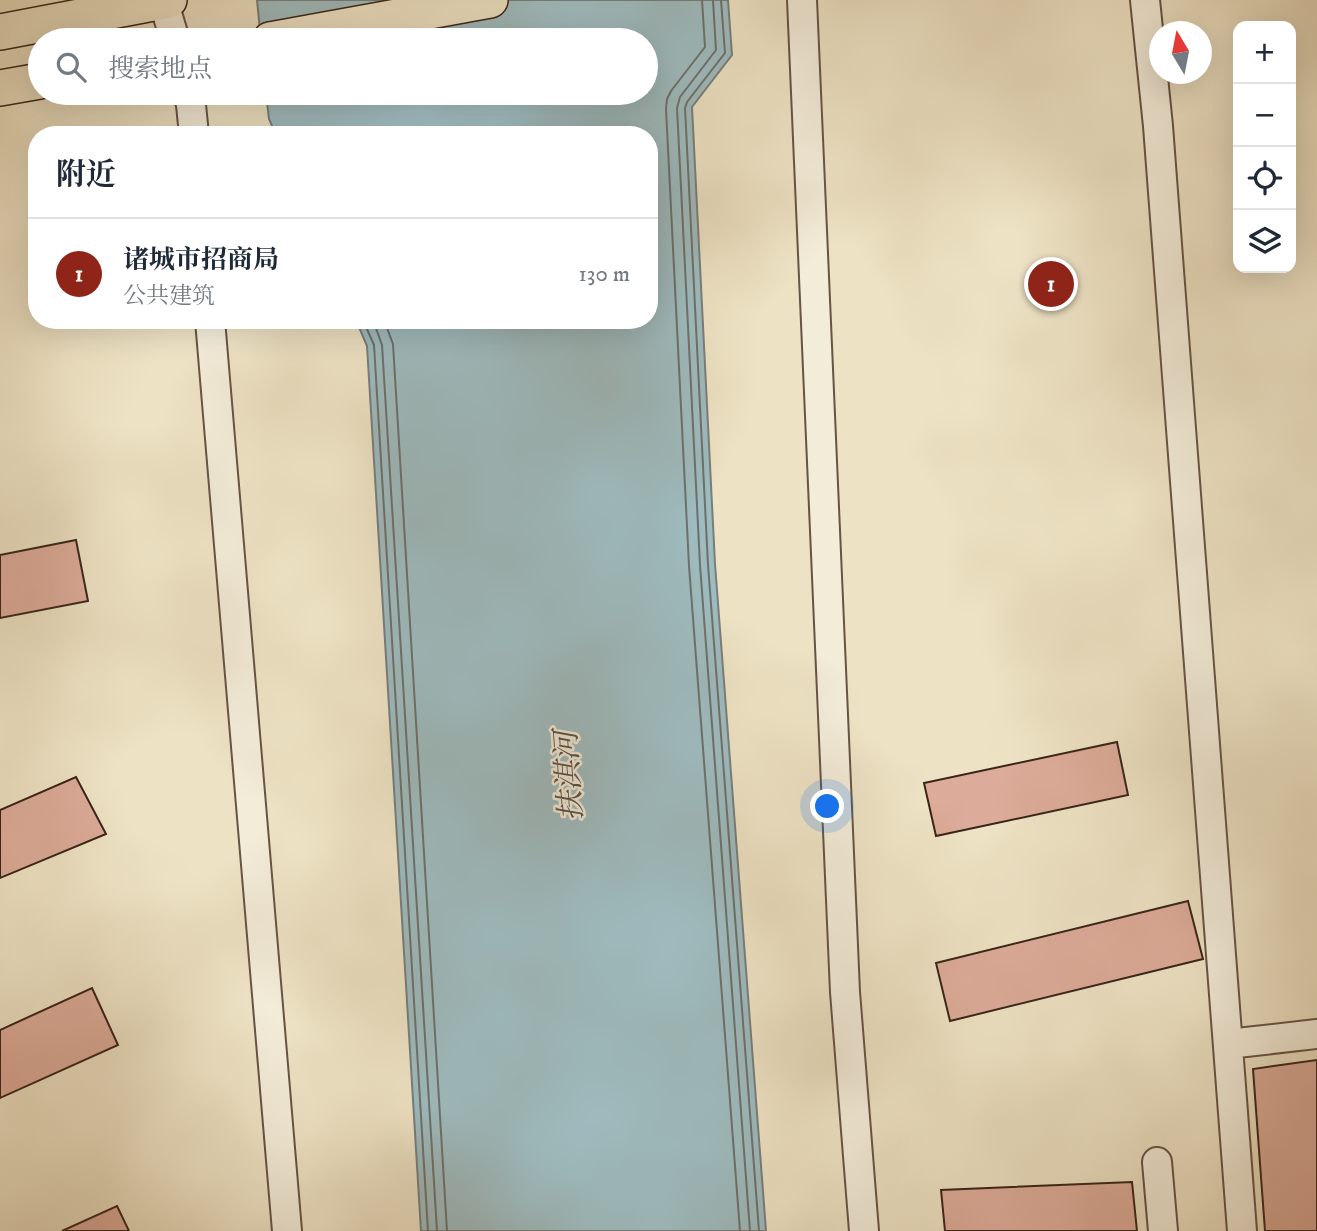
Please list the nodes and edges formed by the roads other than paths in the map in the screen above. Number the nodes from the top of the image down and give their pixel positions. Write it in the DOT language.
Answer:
graph roads {
  1 [pos="163,0"];
  2 [pos="169,0"];
  3 [pos="490,0"];
  4 [pos="802,0"];
  5 [pos="1145,0"];
  6 [pos="171,28"];
  7 [pos="336,28"];
  8 [pos="0,32"];
  9 [pos="28,83"];
  10 [pos="0,88"];
  11 [pos="191,105"];
  12 [pos="193,126"];
  13 [pos="211,329"];
  14 [pos="1317,1034"];
  15 [pos="1228,1044"];
  16 [pos="1157,1162"];
  17 [pos="287,1231"];
  18 [pos="864,1231"];
  19 [pos="1163,1231"];
  20 [pos="1242,1231"];
  1 -- 2 [label="main road"];
  1 -- 6 [label="street"];
  1 -- 8 [label="main road"];
  3 -- 7 [label="main road"];
  4 -- 18 [label="street"];
  5 -- 15 [label="street"];
  9 -- 10 [label="main road"];
  11 -- 12 [label="street"];
  13 -- 17 [label="street"];
  14 -- 15 [label="street"];
  15 -- 20 [label="street"];
  16 -- 19 [label="street"];
}
